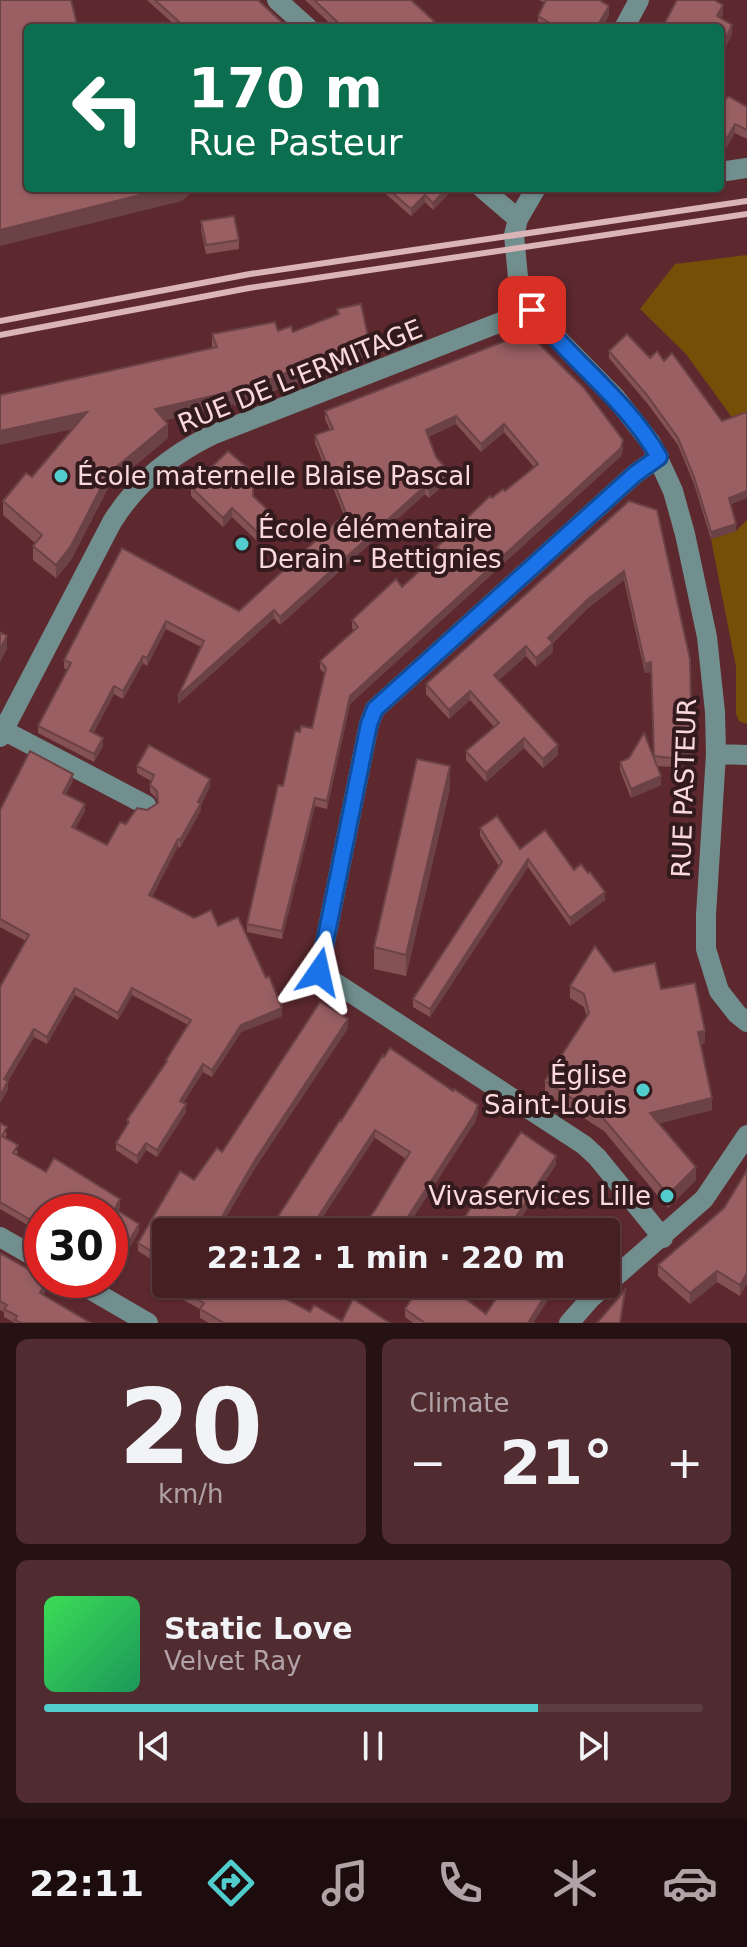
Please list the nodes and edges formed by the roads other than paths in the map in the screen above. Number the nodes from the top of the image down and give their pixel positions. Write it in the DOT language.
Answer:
graph roads {
  1 [pos="277,0"];
  2 [pos="639,0"];
  3 [pos="304,24"];
  4 [pos="626,24"];
  5 [pos="747,168"];
  6 [pos="724,171"];
  7 [pos="487,192"];
  8 [pos="534,192"];
  9 [pos="518,219"];
  10 [pos="532,310"];
  11 [pos="659,457"];
  12 [pos="2,734"];
  13 [pos="716,754"];
  14 [pos="747,755"];
  15 [pos="146,805"];
  16 [pos="747,1022"];
  17 [pos="747,1135"];
  18 [pos="0,1237"];
  19 [pos="663,1238"];
  20 [pos="24,1251"];
  21 [pos="105,1298"];
  22 [pos="148,1323"];
  23 [pos="569,1323"];
  1 -- 3 [label="street"];
  2 -- 4 [label="street"];
  5 -- 6 [label="street"];
  7 -- 9 [label="street"];
  8 -- 9 [label="street"];
  9 -- 10 [label="street"];
  10 -- 11 [label="street, RUE PASTEUR"];
  10 -- 12 [label="street, RUE DE L'ERMITAGE"];
  11 -- 13 [label="street, RUE PASTEUR"];
  11 -- 19 [label="street"];
  12 -- 15 [label="street"];
  13 -- 14 [label="street"];
  13 -- 16 [label="street, RUE PASTEUR"];
  17 -- 19 [label="street"];
  18 -- 20 [label="street"];
  19 -- 23 [label="street"];
  21 -- 22 [label="street"];
}
